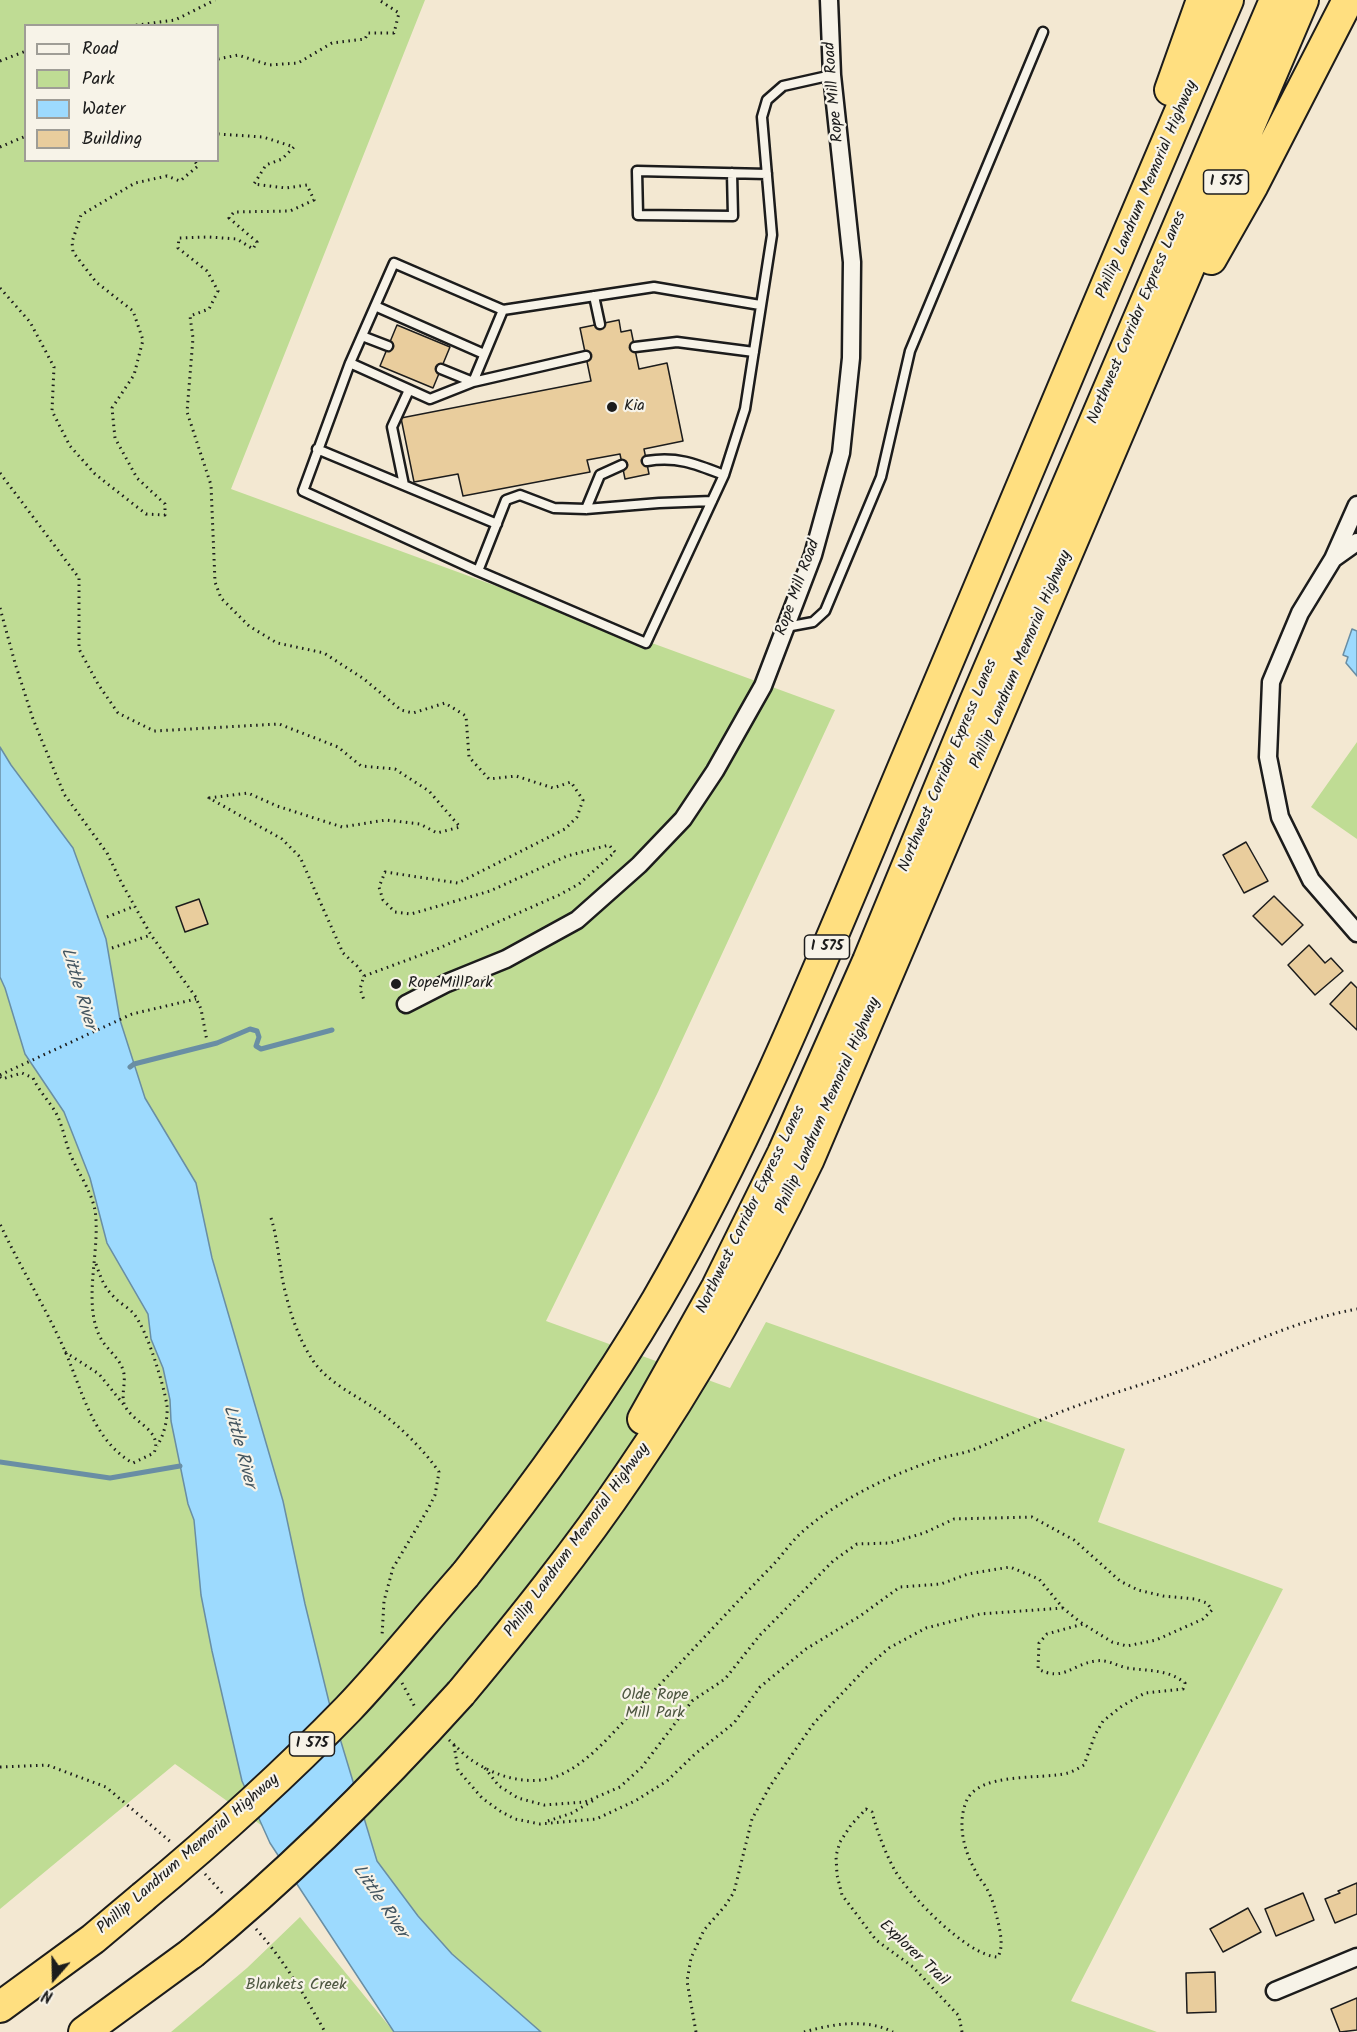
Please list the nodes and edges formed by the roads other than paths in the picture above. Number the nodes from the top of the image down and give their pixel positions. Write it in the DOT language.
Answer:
graph roads {
  1 [pos="829,0"];
  2 [pos="1202,0"];
  3 [pos="1228,0"];
  4 [pos="1275,0"];
  5 [pos="1304,0"];
  6 [pos="1348,0"];
  7 [pos="1043,32"];
  8 [pos="832,75"];
  9 [pos="732,173"];
  10 [pos="767,174"];
  11 [pos="1111,277"];
  12 [pos="594,296"];
  13 [pos="760,305"];
  14 [pos="375,306"];
  15 [pos="503,310"];
  16 [pos="600,324"];
  17 [pos="362,336"];
  18 [pos="388,346"];
  19 [pos="635,347"];
  20 [pos="754,352"];
  21 [pos="484,354"];
  22 [pos="586,356"];
  23 [pos="350,363"];
  24 [pos="1148,365"];
  25 [pos="441,369"];
  26 [pos="472,382"];
  27 [pos="410,390"];
  28 [pos="317,449"];
  29 [pos="647,461"];
  30 [pos="622,465"];
  31 [pos="723,475"];
  32 [pos="404,485"];
  33 [pos="712,501"];
  34 [pos="1357,505"];
  35 [pos="586,509"];
  36 [pos="497,524"];
  37 [pos="1357,542"];
  38 [pos="1333,559"];
  39 [pos="478,571"];
  40 [pos="785,627"];
  41 [pos="1357,933"];
  42 [pos="406,1004"];
  43 [pos="598,1520"];
  44 [pos="1357,1957"];
  45 [pos="1275,1991"];
  46 [pos="0,2007"];
  47 [pos="84,2032"];
  1 -- 8 [label="street, Rope Mill Road"];
  2 -- 11 [label="highway"];
  3 -- 11 [label="highway, Phillip Landrum Memorial Highway / I 575"];
  4 -- 43 [label="highway, Northwest Corridor Express Lanes"];
  5 -- 24 [label="highway, Phillip Landrum Memorial Highway / I 575"];
  6 -- 24 [label="highway"];
  7 -- 40 [label="lane"];
  8 -- 10 [label="lane"];
  8 -- 40 [label="street, Rope Mill Road"];
  9 -- 9 [label="lane"];
  9 -- 10 [label="lane"];
  10 -- 13 [label="lane"];
  11 -- 46 [label="highway, Phillip Landrum Memorial Highway / I 575, bridge"];
  12 -- 13 [label="lane"];
  12 -- 15 [label="lane"];
  12 -- 16 [label="lane"];
  13 -- 20 [label="lane"];
  14 -- 15 [label="lane"];
  14 -- 17 [label="lane"];
  14 -- 21 [label="lane"];
  15 -- 21 [label="lane"];
  17 -- 18 [label="lane"];
  17 -- 23 [label="lane"];
  19 -- 20 [label="lane"];
  20 -- 31 [label="lane"];
  21 -- 26 [label="lane"];
  22 -- 26 [label="lane"];
  23 -- 27 [label="lane"];
  23 -- 28 [label="lane"];
  24 -- 43 [label="highway, Phillip Landrum Memorial Highway / I 575"];
  25 -- 26 [label="lane"];
  26 -- 27 [label="lane"];
  27 -- 32 [label="lane"];
  28 -- 32 [label="lane"];
  28 -- 39 [label="lane"];
  29 -- 31 [label="lane"];
  30 -- 35 [label="lane"];
  31 -- 33 [label="lane"];
  32 -- 36 [label="lane"];
  33 -- 35 [label="lane"];
  33 -- 39 [label="lane"];
  34 -- 38 [label="street"];
  35 -- 36 [label="lane"];
  36 -- 39 [label="lane"];
  37 -- 38 [label="street"];
  38 -- 41 [label="street"];
  40 -- 42 [label="street, Rope Mill Road"];
  43 -- 47 [label="highway, Phillip Landrum Memorial Highway / I 575, bridge"];
  44 -- 45 [label="street"];
}
